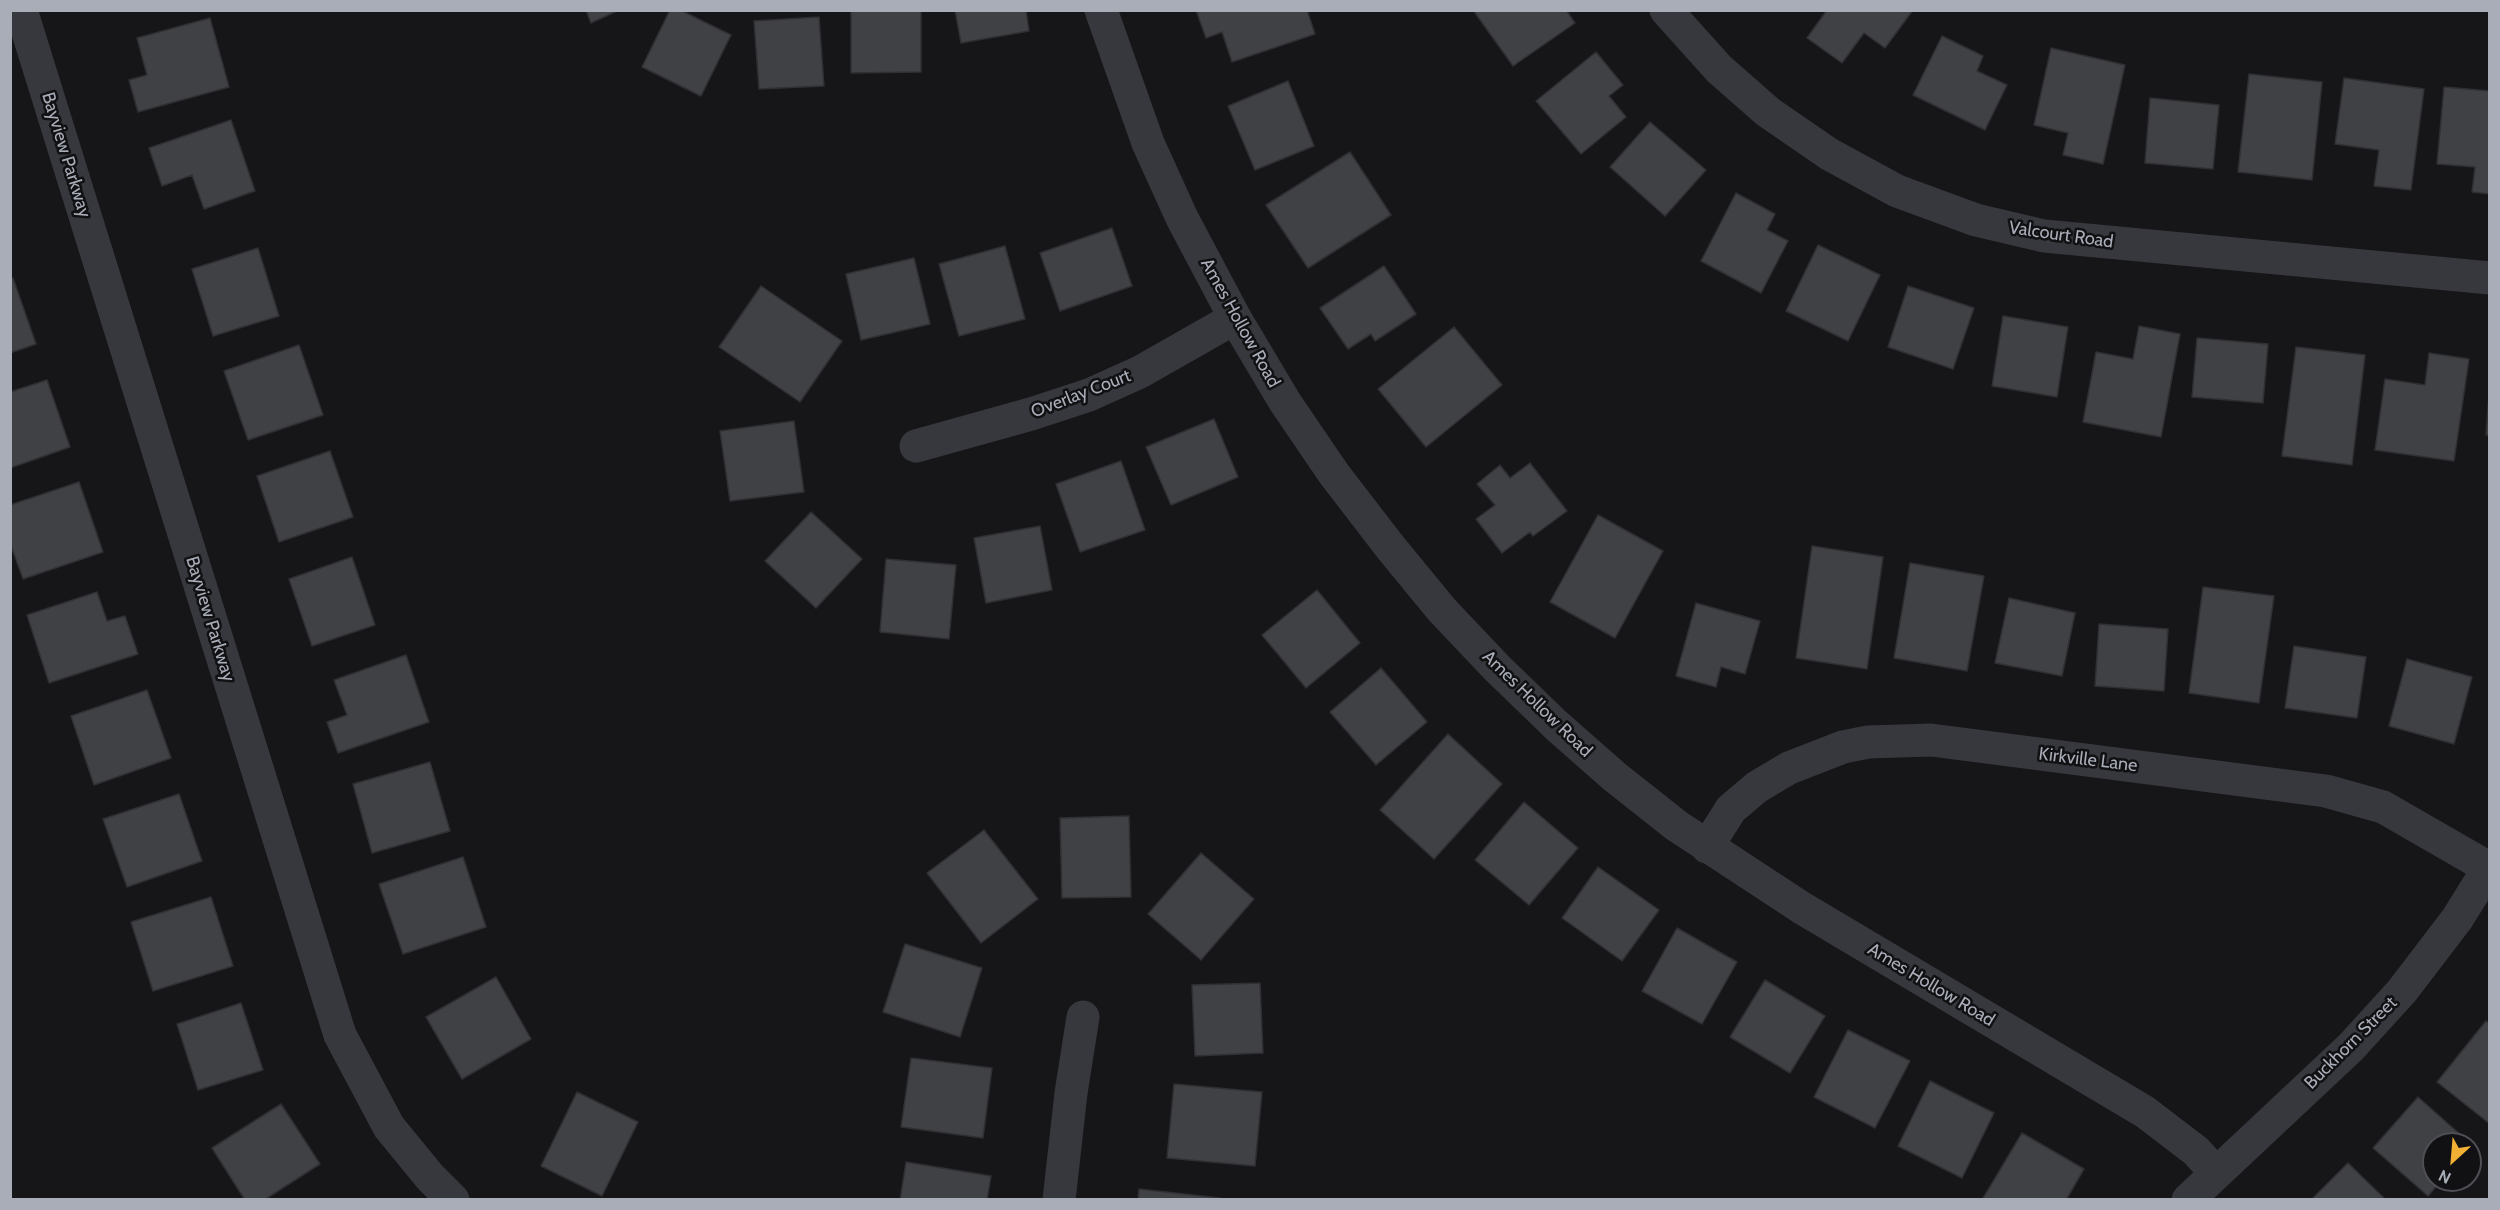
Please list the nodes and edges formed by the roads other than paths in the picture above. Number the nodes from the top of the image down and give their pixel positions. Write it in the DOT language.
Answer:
graph roads {
  1 [pos="21,10"];
  2 [pos="1101,10"];
  3 [pos="1666,10"];
  4 [pos="2490,278"];
  5 [pos="1235,318"];
  6 [pos="916,446"];
  7 [pos="1707,847"];
  8 [pos="2489,867"];
  9 [pos="1083,1017"];
  10 [pos="2216,1173"];
  11 [pos="453,1200"];
  12 [pos="1059,1200"];
  13 [pos="2188,1200"];
  1 -- 11 [label="street, Bayview Parkway"];
  2 -- 5 [label="street, Ames Hollow Road"];
  3 -- 4 [label="street, Valcourt Road"];
  5 -- 6 [label="street, Overlay Court"];
  5 -- 7 [label="street, Ames Hollow Road"];
  7 -- 8 [label="street, Kirkville Lane"];
  7 -- 10 [label="street, Ames Hollow Road"];
  8 -- 10 [label="street, Buckhorn Street"];
  9 -- 12 [label="street"];
  10 -- 13 [label="street, Buckhorn Street"];
}
